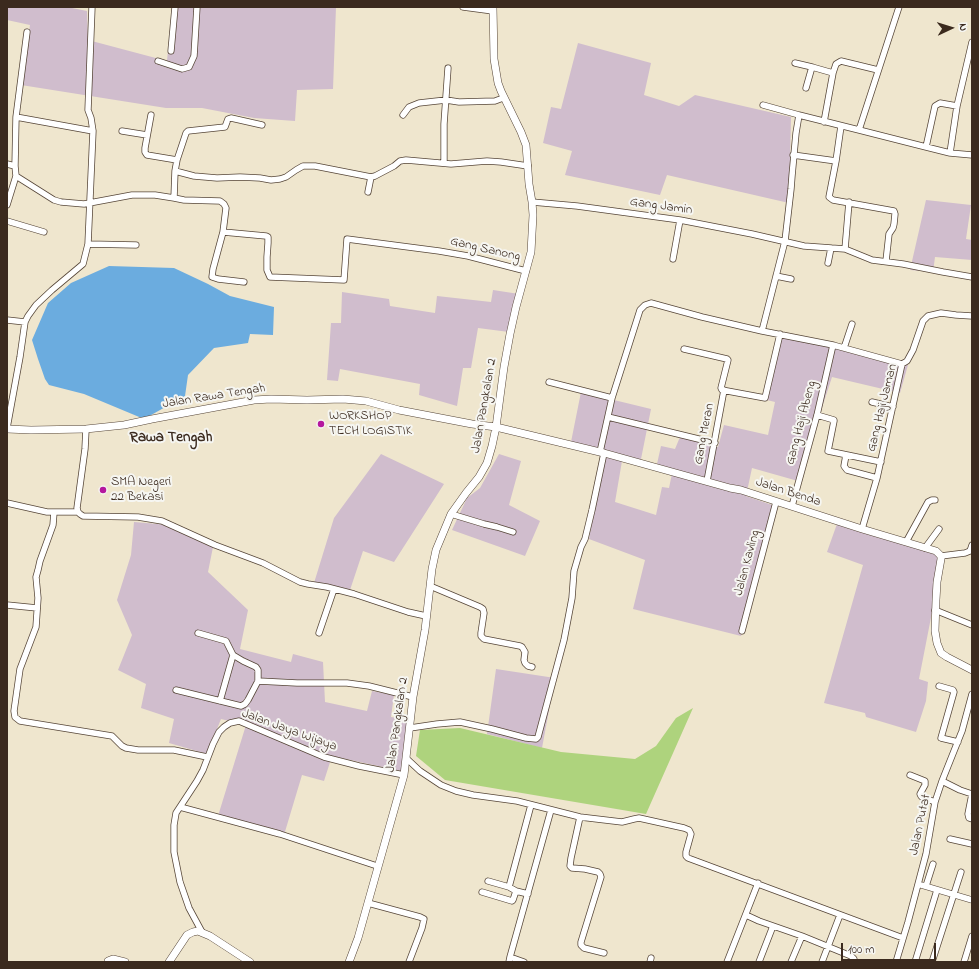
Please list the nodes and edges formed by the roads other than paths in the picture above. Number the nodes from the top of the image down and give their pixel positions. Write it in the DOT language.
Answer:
graph roads {
  1 [pos="92,7"];
  2 [pos="175,7"];
  3 [pos="197,7"];
  4 [pos="463,7"];
  5 [pos="899,7"];
  6 [pos="493,9"];
  7 [pos="27,32"];
  8 [pos="972,42"];
  9 [pos="171,51"];
  10 [pos="158,61"];
  11 [pos="795,63"];
  12 [pos="812,67"];
  13 [pos="448,68"];
  14 [pos="878,70"];
  15 [pos="832,73"];
  16 [pos="806,88"];
  17 [pos="504,98"];
  18 [pos="446,100"];
  19 [pos="763,106"];
  20 [pos="957,106"];
  21 [pos="403,114"];
  22 [pos="151,116"];
  23 [pos="799,116"];
  24 [pos="16,117"];
  25 [pos="824,122"];
  26 [pos="262,125"];
  27 [pos="841,126"];
  28 [pos="859,130"];
  29 [pos="93,131"];
  30 [pos="122,131"];
  31 [pos="147,135"];
  32 [pos="926,148"];
  33 [pos="950,153"];
  34 [pos="793,155"];
  35 [pos="972,155"];
  36 [pos="177,160"];
  37 [pos="836,161"];
  38 [pos="444,163"];
  39 [pos="7,164"];
  40 [pos="15,166"];
  41 [pos="528,166"];
  42 [pos="175,171"];
  43 [pos="16,176"];
  44 [pos="371,177"];
  45 [pos="368,192"];
  46 [pos="174,198"];
  47 [pos="532,202"];
  48 [pos="848,202"];
  49 [pos="90,203"];
  50 [pos="7,205"];
  51 [pos="680,220"];
  52 [pos="7,221"];
  53 [pos="44,232"];
  54 [pos="223,232"];
  55 [pos="785,241"];
  56 [pos="88,244"];
  57 [pos="136,245"];
  58 [pos="831,248"];
  59 [pos="845,249"];
  60 [pos="673,259"];
  61 [pos="886,261"];
  62 [pos="828,263"];
  63 [pos="526,271"];
  64 [pos="776,276"];
  65 [pos="972,277"];
  66 [pos="791,279"];
  67 [pos="244,282"];
  68 [pos="972,316"];
  69 [pos="7,320"];
  70 [pos="25,322"];
  71 [pos="852,324"];
  72 [pos="762,331"];
  73 [pos="780,334"];
  74 [pos="833,345"];
  75 [pos="844,348"];
  76 [pos="684,349"];
  77 [pos="902,364"];
  78 [pos="549,382"];
  79 [pos="724,390"];
  80 [pos="612,398"];
  81 [pos="872,402"];
  82 [pos="893,407"];
  83 [pos="817,415"];
  84 [pos="608,417"];
  85 [pos="496,427"];
  86 [pos="7,428"];
  87 [pos="86,430"];
  88 [pos="715,443"];
  89 [pos="602,453"];
  90 [pos="846,455"];
  91 [pos="880,462"];
  92 [pos="877,478"];
  93 [pos="707,481"];
  94 [pos="935,500"];
  95 [pos="776,502"];
  96 [pos="7,503"];
  97 [pos="792,506"];
  98 [pos="54,512"];
  99 [pos="78,512"];
  100 [pos="451,514"];
  101 [pos="939,529"];
  102 [pos="862,530"];
  103 [pos="513,532"];
  104 [pos="906,542"];
  105 [pos="972,545"];
  106 [pos="925,548"];
  107 [pos="941,556"];
  108 [pos="430,586"];
  109 [pos="334,589"];
  110 [pos="7,605"];
  111 [pos="37,608"];
  112 [pos="935,610"];
  113 [pos="426,616"];
  114 [pos="972,625"];
  115 [pos="742,631"];
  116 [pos="198,633"];
  117 [pos="319,633"];
  118 [pos="234,655"];
  119 [pos="532,667"];
  120 [pos="972,670"];
  121 [pos="258,680"];
  122 [pos="939,686"];
  123 [pos="176,690"];
  124 [pos="972,694"];
  125 [pos="413,696"];
  126 [pos="220,701"];
  127 [pos="410,728"];
  128 [pos="958,742"];
  129 [pos="207,757"];
  130 [pos="406,758"];
  131 [pos="404,775"];
  132 [pos="910,775"];
  133 [pos="942,782"];
  134 [pos="936,802"];
  135 [pos="531,805"];
  136 [pos="180,808"];
  137 [pos="551,810"];
  138 [pos="580,817"];
  139 [pos="972,819"];
  140 [pos="950,839"];
  141 [pos="972,844"];
  142 [pos="933,864"];
  143 [pos="378,866"];
  144 [pos="961,872"];
  145 [pos="488,880"];
  146 [pos="758,883"];
  147 [pos="918,884"];
  148 [pos="926,886"];
  149 [pos="509,887"];
  150 [pos="937,890"];
  151 [pos="516,891"];
  152 [pos="482,892"];
  153 [pos="528,894"];
  154 [pos="954,894"];
  155 [pos="972,900"];
  156 [pos="368,903"];
  157 [pos="746,915"];
  158 [pos="840,915"];
  159 [pos="772,926"];
  160 [pos="202,932"];
  161 [pos="802,936"];
  162 [pos="972,936"];
  163 [pos="903,938"];
  164 [pos="828,946"];
  165 [pos="604,952"];
  166 [pos="509,960"];
  167 [pos="108,962"];
  168 [pos="125,962"];
  169 [pos="169,962"];
  170 [pos="250,962"];
  171 [pos="349,962"];
  172 [pos="409,962"];
  173 [pos="524,962"];
  174 [pos="727,962"];
  175 [pos="759,962"];
  176 [pos="791,962"];
  177 [pos="822,962"];
  178 [pos="854,962"];
  179 [pos="896,962"];
  180 [pos="915,962"];
  181 [pos="932,962"];
  182 [pos="964,962"];
  1 -- 29 [label="street"];
  2 -- 9 [label="street"];
  3 -- 10 [label="street"];
  4 -- 6 [label="street"];
  5 -- 14 [label="street"];
  6 -- 17 [label="street, Jalan Pangkalan 2"];
  7 -- 24 [label="street"];
  8 -- 20 [label="street"];
  11 -- 12 [label="street"];
  12 -- 15 [label="street"];
  12 -- 16 [label="street"];
  13 -- 18 [label="street"];
  14 -- 15 [label="street"];
  14 -- 28 [label="street"];
  15 -- 25 [label="street"];
  17 -- 18 [label="street"];
  17 -- 41 [label="street, Jalan Pangkalan 2"];
  18 -- 21 [label="street"];
  18 -- 38 [label="street"];
  19 -- 23 [label="street"];
  20 -- 32 [label="street"];
  20 -- 33 [label="street"];
  22 -- 31 [label="street"];
  23 -- 25 [label="street"];
  23 -- 34 [label="street"];
  24 -- 29 [label="street"];
  24 -- 40 [label="street"];
  25 -- 27 [label="street"];
  26 -- 36 [label="street"];
  27 -- 28 [label="street"];
  27 -- 37 [label="street"];
  28 -- 32 [label="street"];
  29 -- 49 [label="street"];
  30 -- 31 [label="street"];
  31 -- 36 [label="street"];
  32 -- 33 [label="street"];
  33 -- 35 [label="street"];
  34 -- 37 [label="street"];
  34 -- 55 [label="street"];
  36 -- 42 [label="street"];
  37 -- 48 [label="street"];
  38 -- 41 [label="street"];
  38 -- 44 [label="street"];
  39 -- 40 [label="street"];
  40 -- 43 [label="street"];
  41 -- 47 [label="street, Jalan Pangkalan 2"];
  42 -- 44 [label="street"];
  42 -- 46 [label="street"];
  43 -- 49 [label="street"];
  43 -- 50 [label="street"];
  44 -- 45 [label="street"];
  46 -- 49 [label="street"];
  46 -- 54 [label="street"];
  47 -- 51 [label="street, Gang Jamin"];
  47 -- 63 [label="street, Jalan Pangkalan 2"];
  48 -- 59 [label="street"];
  48 -- 61 [label="street"];
  49 -- 56 [label="street"];
  51 -- 55 [label="street, Gang Jamin"];
  51 -- 60 [label="street"];
  52 -- 53 [label="street"];
  54 -- 63 [label="street, Gang Sanong"];
  54 -- 67 [label="street"];
  55 -- 58 [label="street, Gang Jamin"];
  55 -- 64 [label="street"];
  56 -- 57 [label="street"];
  56 -- 70 [label="street"];
  58 -- 59 [label="street, Gang Jamin"];
  58 -- 62 [label="street"];
  59 -- 61 [label="street, Gang Jamin"];
  61 -- 65 [label="street, Gang Jamin"];
  63 -- 85 [label="street, Jalan Pangkalan 2"];
  64 -- 66 [label="street"];
  64 -- 72 [label="street"];
  68 -- 77 [label="street, Gang Haji Jaman"];
  69 -- 70 [label="street"];
  70 -- 86 [label="street"];
  71 -- 75 [label="street"];
  72 -- 73 [label="street"];
  72 -- 80 [label="street"];
  73 -- 74 [label="street"];
  73 -- 79 [label="street"];
  74 -- 75 [label="street"];
  74 -- 83 [label="street, Gang Haji Abeng"];
  75 -- 77 [label="street"];
  76 -- 79 [label="street, Gang Meran"];
  77 -- 82 [label="street, Gang Haji Jaman"];
  78 -- 80 [label="street"];
  79 -- 88 [label="street, Gang Meran"];
  80 -- 84 [label="street"];
  81 -- 82 [label="street"];
  82 -- 91 [label="street, Gang Haji Jaman"];
  83 -- 90 [label="street"];
  83 -- 97 [label="street, Gang Haji Abeng"];
  84 -- 88 [label="street"];
  84 -- 89 [label="street"];
  85 -- 87 [label="street, Jalan Rawa Tengah"];
  85 -- 89 [label="street, Jalan Benda"];
  85 -- 100 [label="street, Jalan Pangkalan 2"];
  86 -- 87 [label="street, Jalan Rawa Tengah"];
  87 -- 99 [label="street"];
  88 -- 93 [label="street, Gang Meran"];
  89 -- 93 [label="street, Jalan Benda"];
  89 -- 127 [label="street"];
  90 -- 91 [label="street"];
  90 -- 92 [label="street"];
  91 -- 92 [label="street, Gang Haji Jaman"];
  92 -- 102 [label="street, Gang Haji Jaman"];
  93 -- 95 [label="street, Jalan Benda"];
  94 -- 104 [label="street"];
  95 -- 97 [label="street, Jalan Benda"];
  95 -- 115 [label="street, Jalan Kavling"];
  96 -- 98 [label="street"];
  97 -- 102 [label="street, Jalan Benda"];
  98 -- 99 [label="street"];
  98 -- 111 [label="street"];
  99 -- 109 [label="street"];
  100 -- 103 [label="street"];
  100 -- 108 [label="street, Jalan Pangkalan 2"];
  101 -- 106 [label="street"];
  102 -- 104 [label="street, Jalan Benda"];
  104 -- 106 [label="street, Jalan Benda"];
  105 -- 107 [label="street"];
  106 -- 107 [label="street, Jalan Benda"];
  107 -- 112 [label="street"];
  108 -- 113 [label="street, Jalan Pangkalan 2"];
  108 -- 119 [label="street"];
  109 -- 113 [label="street"];
  109 -- 117 [label="street"];
  110 -- 111 [label="street"];
  111 -- 129 [label="street"];
  112 -- 114 [label="street"];
  112 -- 120 [label="street"];
  113 -- 125 [label="street, Jalan Pangkalan 2"];
  116 -- 118 [label="street"];
  118 -- 121 [label="street"];
  118 -- 126 [label="street"];
  121 -- 125 [label="street"];
  121 -- 126 [label="street"];
  122 -- 128 [label="street"];
  123 -- 126 [label="street"];
  124 -- 128 [label="street, Jalan Putat"];
  125 -- 127 [label="street, Jalan Pangkalan 2"];
  127 -- 130 [label="street, Jalan Pangkalan 2"];
  128 -- 133 [label="street, Jalan Putat"];
  129 -- 131 [label="street, Jalan Jaya Wijaya"];
  129 -- 136 [label="street, Jalan Jaya Wijaya"];
  130 -- 131 [label="street, Jalan Pangkalan 2"];
  130 -- 135 [label="street"];
  131 -- 143 [label="street, Jalan Pangkalan 2"];
  132 -- 134 [label="street"];
  133 -- 134 [label="street, Jalan Putat"];
  133 -- 139 [label="street"];
  134 -- 147 [label="street, Jalan Putat"];
  135 -- 137 [label="street"];
  135 -- 149 [label="street"];
  136 -- 143 [label="street"];
  136 -- 160 [label="street, Jalan Jaya Wijaya"];
  137 -- 138 [label="street"];
  137 -- 153 [label="street"];
  138 -- 146 [label="street"];
  138 -- 165 [label="street"];
  140 -- 141 [label="street"];
  142 -- 148 [label="street"];
  143 -- 156 [label="street, Jalan Pangkalan 2"];
  144 -- 154 [label="street"];
  145 -- 149 [label="street"];
  146 -- 157 [label="street"];
  146 -- 158 [label="street"];
  147 -- 148 [label="street"];
  147 -- 163 [label="street, Jalan Putat"];
  148 -- 150 [label="street"];
  149 -- 151 [label="street"];
  150 -- 154 [label="street"];
  150 -- 180 [label="street"];
  151 -- 152 [label="street"];
  151 -- 153 [label="street"];
  153 -- 166 [label="street"];
  154 -- 155 [label="street"];
  154 -- 181 [label="street"];
  156 -- 171 [label="street, Jalan Pangkalan 2"];
  156 -- 172 [label="street"];
  157 -- 159 [label="street"];
  157 -- 174 [label="street"];
  158 -- 163 [label="street"];
  158 -- 164 [label="street"];
  159 -- 161 [label="street"];
  159 -- 175 [label="street"];
  160 -- 169 [label="street"];
  160 -- 170 [label="street"];
  161 -- 164 [label="street"];
  161 -- 176 [label="street"];
  162 -- 182 [label="street"];
  163 -- 179 [label="street, Jalan Putat"];
  164 -- 177 [label="street"];
  164 -- 178 [label="street"];
  166 -- 173 [label="street"];
  167 -- 168 [label="street"];
}
